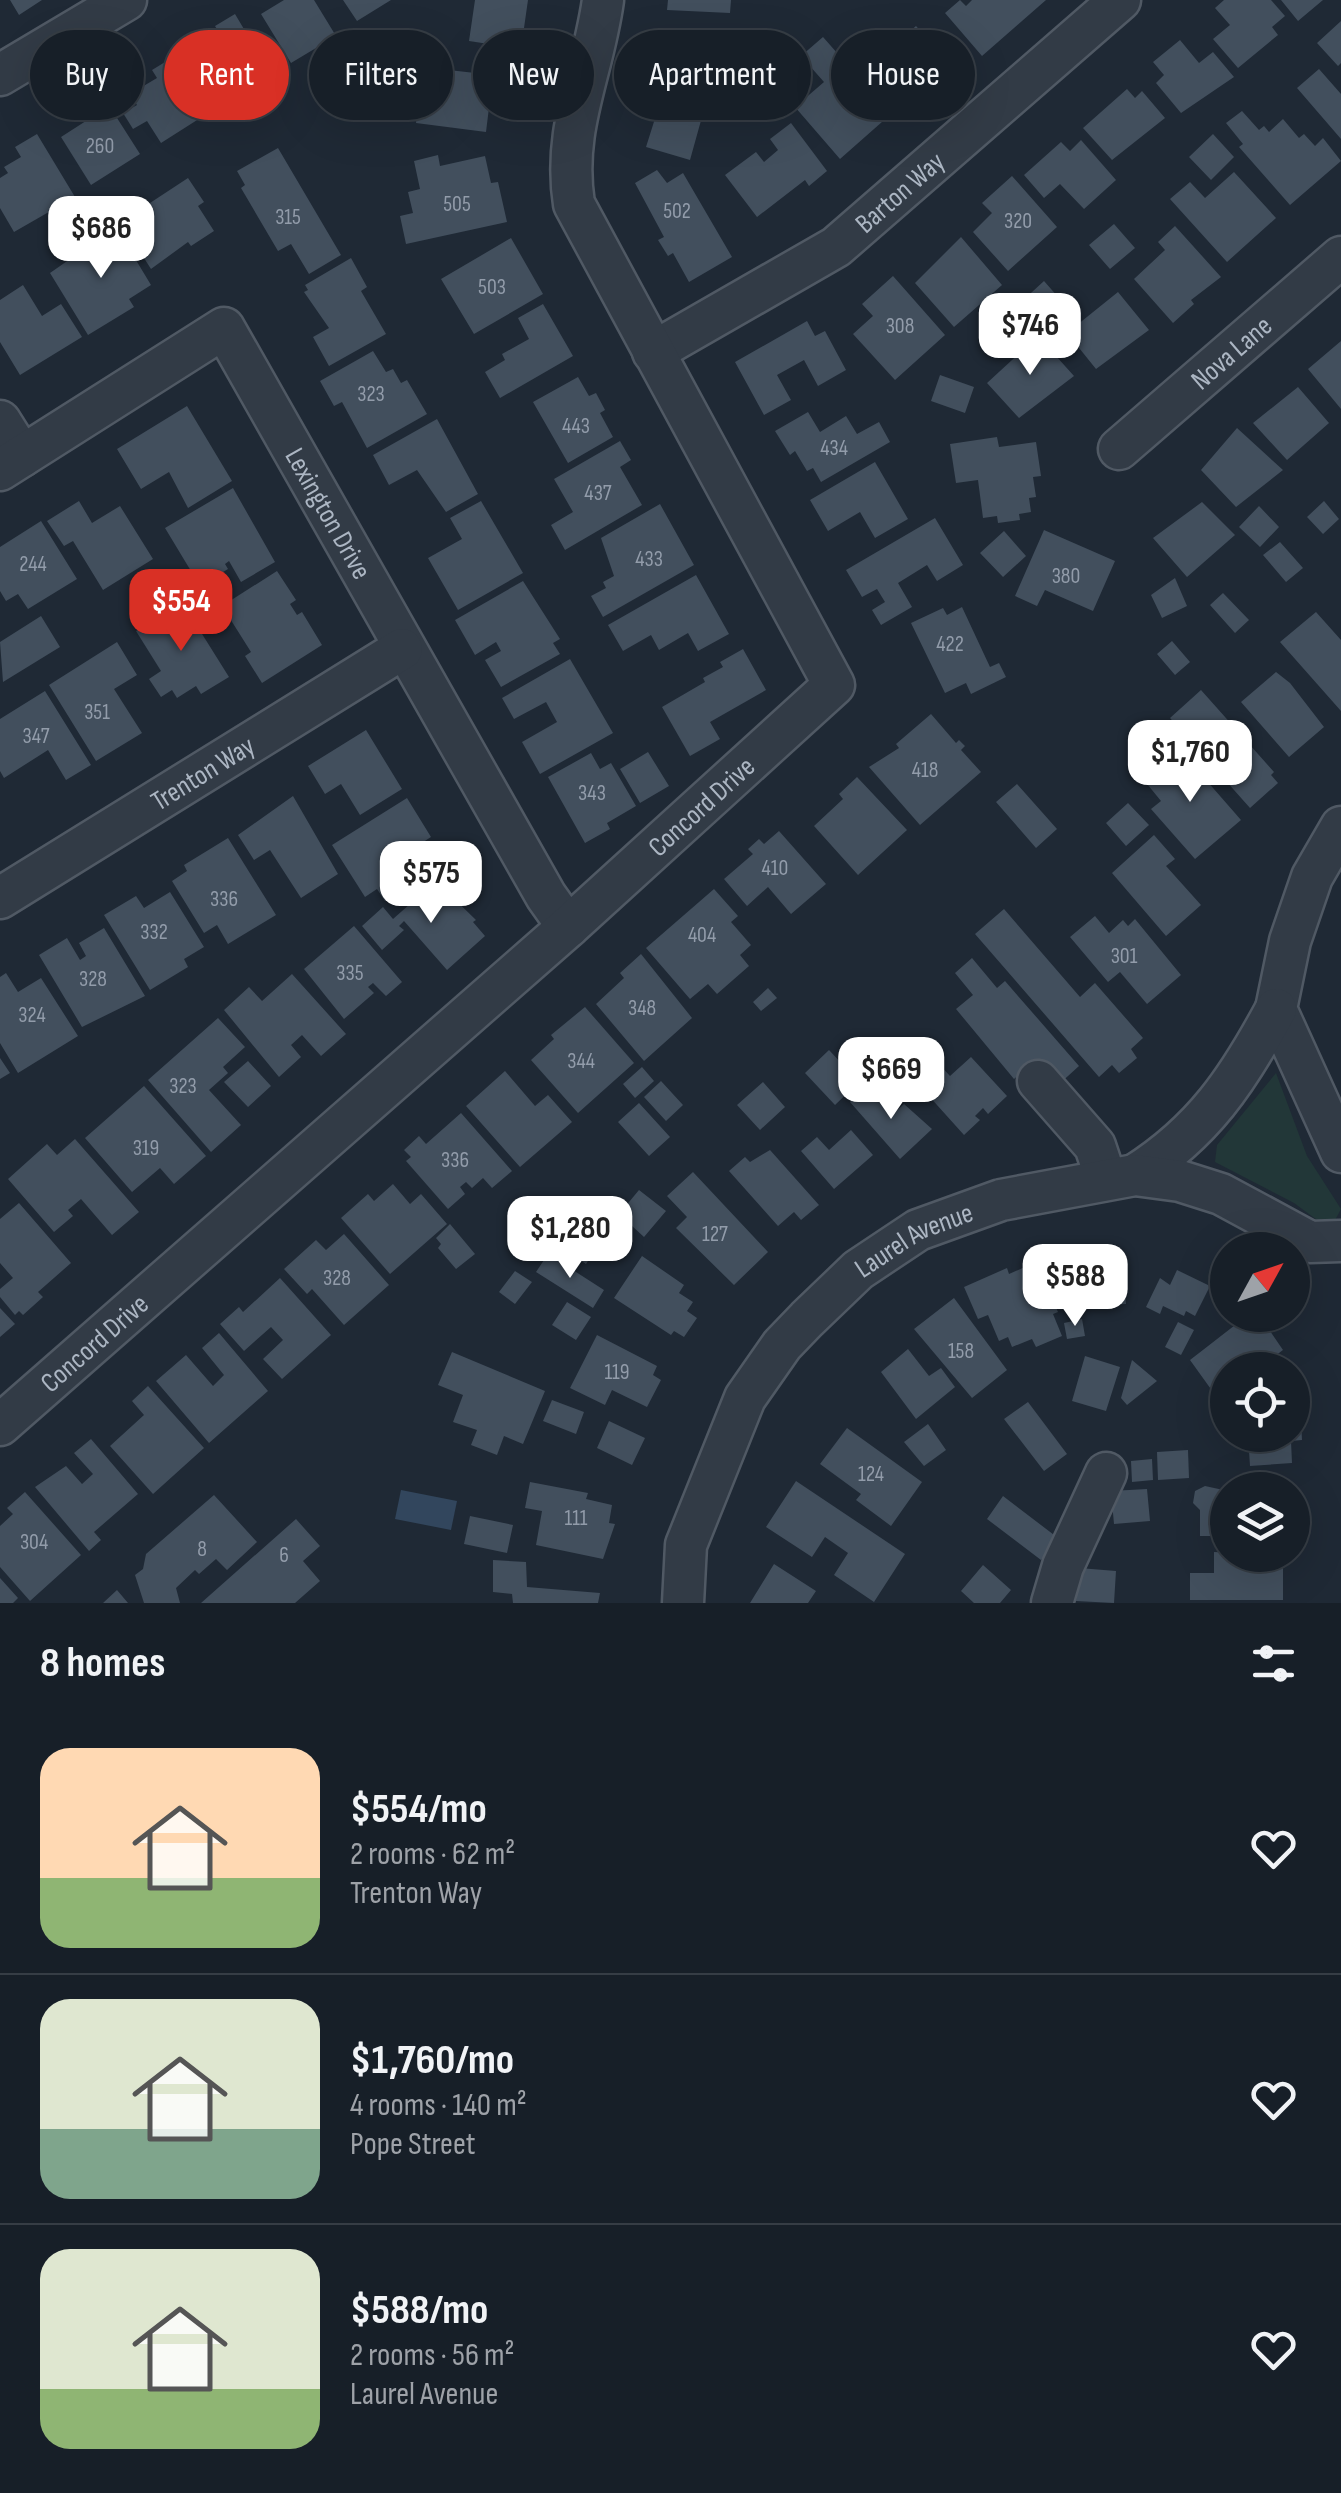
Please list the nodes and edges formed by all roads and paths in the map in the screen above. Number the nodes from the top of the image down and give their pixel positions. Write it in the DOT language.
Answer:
graph roads {
  1 [pos="126,0"];
  2 [pos="603,0"];
  3 [pos="1120,0"];
  4 [pos="0,75"];
  5 [pos="1341,257"];
  6 [pos="653,352"];
  7 [pos="0,421"];
  8 [pos="1119,448"];
  9 [pos="11,463"];
  10 [pos="402,649"];
  11 [pos="1341,828"];
  12 [pos="0,898"];
  13 [pos="568,927"];
  14 [pos="1276,1009"];
  15 [pos="1038,1080"];
  16 [pos="1341,1152"];
  17 [pos="1120,1177"];
  18 [pos="1341,1241"];
  19 [pos="0,1426"];
  20 [pos="1106,1473"];
  21 [pos="683,1603"];
  22 [pos="1052,1603"];
  1 -- 4 [label="street"];
  2 -- 6 [label="street, Concord Drive"];
  3 -- 6 [label="street, Barton Way"];
  5 -- 8 [label="street, Nova Lane"];
  6 -- 13 [label="street, Concord Drive"];
  7 -- 9 [label="street"];
  9 -- 10 [label="street, Lexington Drive"];
  10 -- 12 [label="street, Trenton Way"];
  10 -- 13 [label="street, Lexington Drive"];
  11 -- 14 [label="street"];
  13 -- 19 [label="street, Concord Drive"];
  14 -- 16 [label="street"];
  14 -- 17 [label="street"];
  15 -- 17 [label="street"];
  17 -- 18 [label="street, Laurel Avenue"];
  17 -- 21 [label="street, Laurel Avenue"];
  20 -- 22 [label="street"];
}
